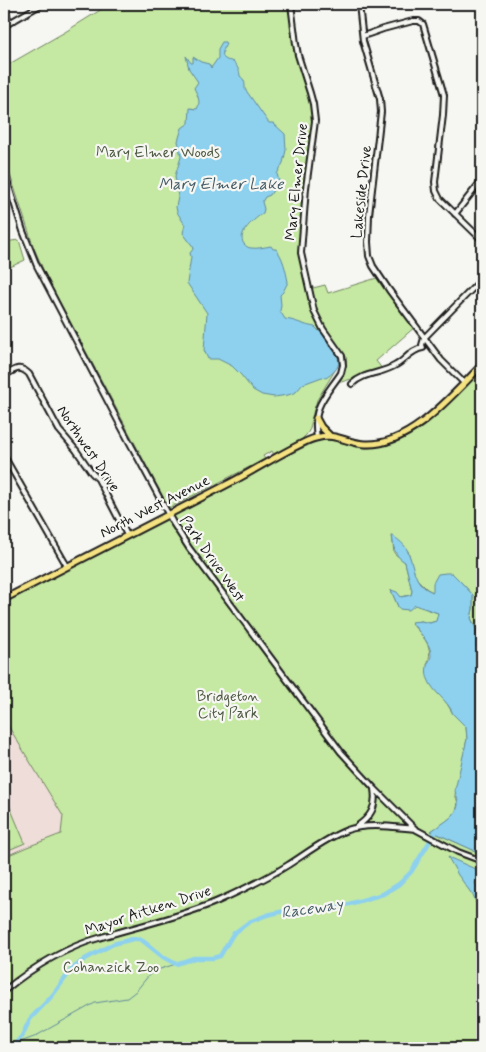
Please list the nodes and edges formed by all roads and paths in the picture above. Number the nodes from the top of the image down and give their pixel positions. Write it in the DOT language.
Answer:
graph roads {
  1 [pos="42,4"];
  2 [pos="291,4"];
  3 [pos="359,4"];
  4 [pos="4,12"];
  5 [pos="10,22"];
  6 [pos="4,26"];
  7 [pos="363,36"];
  8 [pos="4,171"];
  9 [pos="482,180"];
  10 [pos="455,214"];
  11 [pos="482,240"];
  12 [pos="478,283"];
  13 [pos="424,338"];
  14 [pos="482,365"];
  15 [pos="4,376"];
  16 [pos="464,383"];
  17 [pos="352,384"];
  18 [pos="316,418"];
  19 [pos="330,436"];
  20 [pos="317,438"];
  21 [pos="4,456"];
  22 [pos="9,464"];
  23 [pos="4,468"];
  24 [pos="168,514"];
  25 [pos="127,536"];
  26 [pos="67,566"];
  27 [pos="5,596"];
  28 [pos="374,788"];
  29 [pos="354,828"];
  30 [pos="415,829"];
  31 [pos="482,861"];
  32 [pos="4,991"];
  1 -- 5 [label="street"];
  2 -- 18 [label="street, Mary Elmer Drive"];
  3 -- 7 [label="street, Lakeside Drive"];
  4 -- 5 [label="street"];
  5 -- 6 [label="street"];
  7 -- 10 [label="street"];
  7 -- 13 [label="street, Lakeside Drive"];
  8 -- 24 [label="street, Park Drive West"];
  9 -- 10 [label="street"];
  10 -- 11 [label="street"];
  12 -- 13 [label="street"];
  13 -- 16 [label="street, Lakeside Drive"];
  13 -- 17 [label="street"];
  14 -- 16 [label="main road"];
  15 -- 25 [label="street, Northwest Drive"];
  16 -- 19 [label="main road"];
  18 -- 19 [label="main road"];
  18 -- 20 [label="street, Mary Elmer Drive"];
  19 -- 20 [label="main road, North West Avenue"];
  20 -- 24 [label="main road, North West Avenue"];
  21 -- 22 [label="street"];
  22 -- 23 [label="street"];
  22 -- 26 [label="street"];
  24 -- 25 [label="main road, North West Avenue"];
  24 -- 28 [label="street, Park Drive West"];
  25 -- 26 [label="main road, North West Avenue"];
  26 -- 27 [label="main road, North West Avenue"];
  28 -- 29 [label="street"];
  28 -- 30 [label="street, Park Drive West"];
  29 -- 30 [label="street, Mayor Aitken Drive"];
  29 -- 32 [label="street, Mayor Aitken Drive"];
  30 -- 31 [label="street, Park Drive West"];
}
